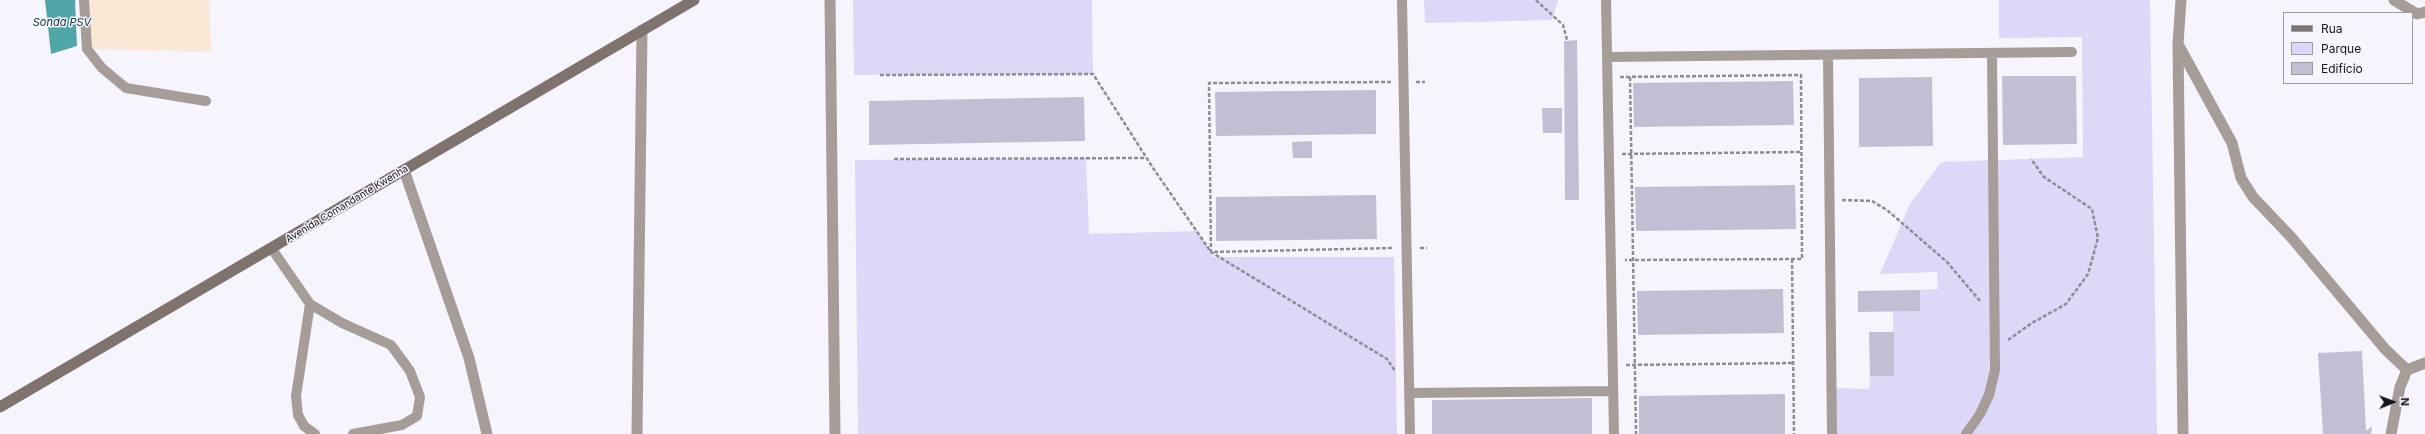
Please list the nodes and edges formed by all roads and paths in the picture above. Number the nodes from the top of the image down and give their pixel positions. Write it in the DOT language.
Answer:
graph roads {
  1 [pos="84,0"];
  2 [pos="694,0"];
  3 [pos="830,0"];
  4 [pos="1402,0"];
  5 [pos="1536,0"];
  6 [pos="1606,0"];
  7 [pos="2181,0"];
  8 [pos="2394,0"];
  9 [pos="2425,12"];
  10 [pos="642,30"];
  11 [pos="1567,40"];
  12 [pos="2178,44"];
  13 [pos="2072,52"];
  14 [pos="1992,54"];
  15 [pos="1828,55"];
  16 [pos="1607,57"];
  17 [pos="880,76"];
  18 [pos="1607,77"];
  19 [pos="1630,77"];
  20 [pos="1404,82"];
  21 [pos="1425,82"];
  22 [pos="206,101"];
  23 [pos="1801,152"];
  24 [pos="1608,154"];
  25 [pos="1631,154"];
  26 [pos="1146,158"];
  27 [pos="894,159"];
  28 [pos="2031,159"];
  29 [pos="404,170"];
  30 [pos="1829,200"];
  31 [pos="1407,248"];
  32 [pos="1427,248"];
  33 [pos="272,249"];
  34 [pos="1211,252"];
  35 [pos="1792,259"];
  36 [pos="1633,260"];
  37 [pos="1610,261"];
  38 [pos="310,304"];
  39 [pos="1996,323"];
  40 [pos="2006,341"];
  41 [pos="1793,363"];
  42 [pos="2425,363"];
  43 [pos="1612,365"];
  44 [pos="1635,365"];
  45 [pos="2407,370"];
  46 [pos="1613,391"];
  47 [pos="1409,393"];
  48 [pos="0,407"];
  49 [pos="315,434"];
  50 [pos="353,434"];
  51 [pos="487,434"];
  52 [pos="637,434"];
  53 [pos="835,434"];
  54 [pos="1410,434"];
  55 [pos="1614,434"];
  56 [pos="1636,434"];
  57 [pos="1794,434"];
  58 [pos="1832,434"];
  59 [pos="1966,434"];
  60 [pos="2183,434"];
  61 [pos="2391,434"];
  1 -- 22 [label="lane"];
  2 -- 10 [label="main road, Avenida Comandante Kwenha"];
  3 -- 53 [label="street"];
  4 -- 20 [label="lane"];
  5 -- 11 [label="path"];
  6 -- 16 [label="lane"];
  7 -- 12 [label="street"];
  8 -- 9 [label="street"];
  10 -- 29 [label="main road, Avenida Comandante Kwenha"];
  10 -- 52 [label="street"];
  12 -- 45 [label="street"];
  12 -- 60 [label="street"];
  13 -- 14 [label="lane"];
  14 -- 15 [label="lane"];
  14 -- 39 [label="lane"];
  15 -- 16 [label="lane"];
  15 -- 30 [label="lane"];
  16 -- 18 [label="lane"];
  17 -- 26 [label="path"];
  18 -- 19 [label="path"];
  18 -- 24 [label="lane"];
  19 -- 23 [label="path"];
  19 -- 25 [label="path"];
  20 -- 21 [label="path"];
  20 -- 31 [label="lane"];
  20 -- 34 [label="path"];
  23 -- 25 [label="path"];
  23 -- 35 [label="path"];
  24 -- 25 [label="path"];
  24 -- 37 [label="lane"];
  25 -- 36 [label="path"];
  26 -- 27 [label="path"];
  26 -- 34 [label="path"];
  28 -- 40 [label="path"];
  29 -- 33 [label="main road, Avenida Comandante Kwenha"];
  29 -- 51 [label="street"];
  30 -- 39 [label="path"];
  30 -- 58 [label="lane"];
  31 -- 32 [label="path"];
  31 -- 34 [label="path"];
  31 -- 47 [label="lane"];
  33 -- 38 [label="lane"];
  33 -- 48 [label="main road, Avenida Comandante Kwenha"];
  34 -- 47 [label="path"];
  35 -- 36 [label="path"];
  35 -- 41 [label="path"];
  36 -- 37 [label="path"];
  36 -- 44 [label="path"];
  37 -- 43 [label="lane"];
  38 -- 49 [label="lane"];
  38 -- 50 [label="lane"];
  39 -- 59 [label="lane"];
  41 -- 44 [label="path"];
  41 -- 57 [label="path"];
  42 -- 45 [label="street"];
  43 -- 44 [label="path"];
  43 -- 46 [label="lane"];
  44 -- 56 [label="path"];
  45 -- 61 [label="street"];
  46 -- 47 [label="lane"];
  46 -- 55 [label="lane"];
  47 -- 54 [label="lane"];
}
